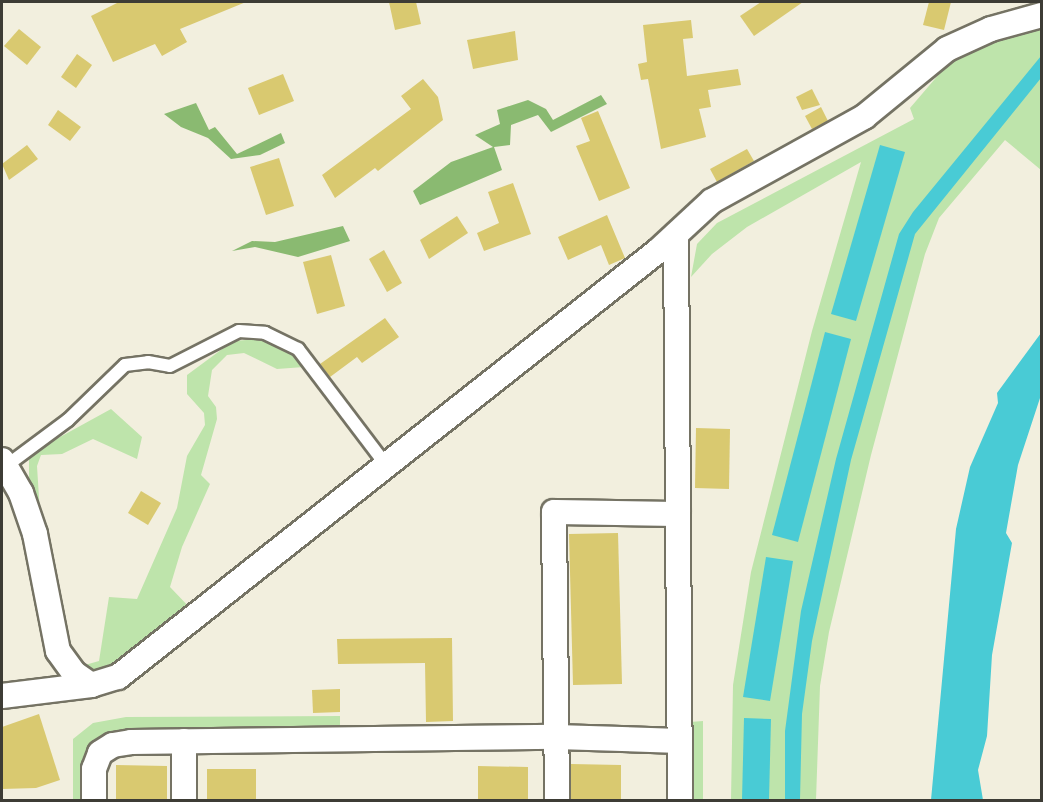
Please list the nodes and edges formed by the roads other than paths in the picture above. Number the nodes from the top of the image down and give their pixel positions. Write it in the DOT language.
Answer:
graph roads {
  1 [pos="1041,15"];
  2 [pos="676,235"];
  3 [pos="4,463"];
  4 [pos="386,465"];
  5 [pos="678,514"];
  6 [pos="91,685"];
  7 [pos="2,696"];
  8 [pos="556,737"];
  9 [pos="184,741"];
  10 [pos="680,741"];
  11 [pos="94,801"];
  12 [pos="184,801"];
  13 [pos="557,801"];
  14 [pos="680,801"];
  1 -- 2 [label="street"];
  2 -- 4 [label="street"];
  2 -- 5 [label="street"];
  3 -- 4 [label="lane"];
  3 -- 6 [label="street"];
  4 -- 6 [label="street"];
  5 -- 8 [label="street"];
  5 -- 10 [label="street"];
  6 -- 7 [label="street"];
  8 -- 9 [label="street"];
  8 -- 10 [label="street"];
  8 -- 13 [label="street"];
  9 -- 11 [label="street"];
  9 -- 12 [label="street"];
  10 -- 14 [label="street"];
}
